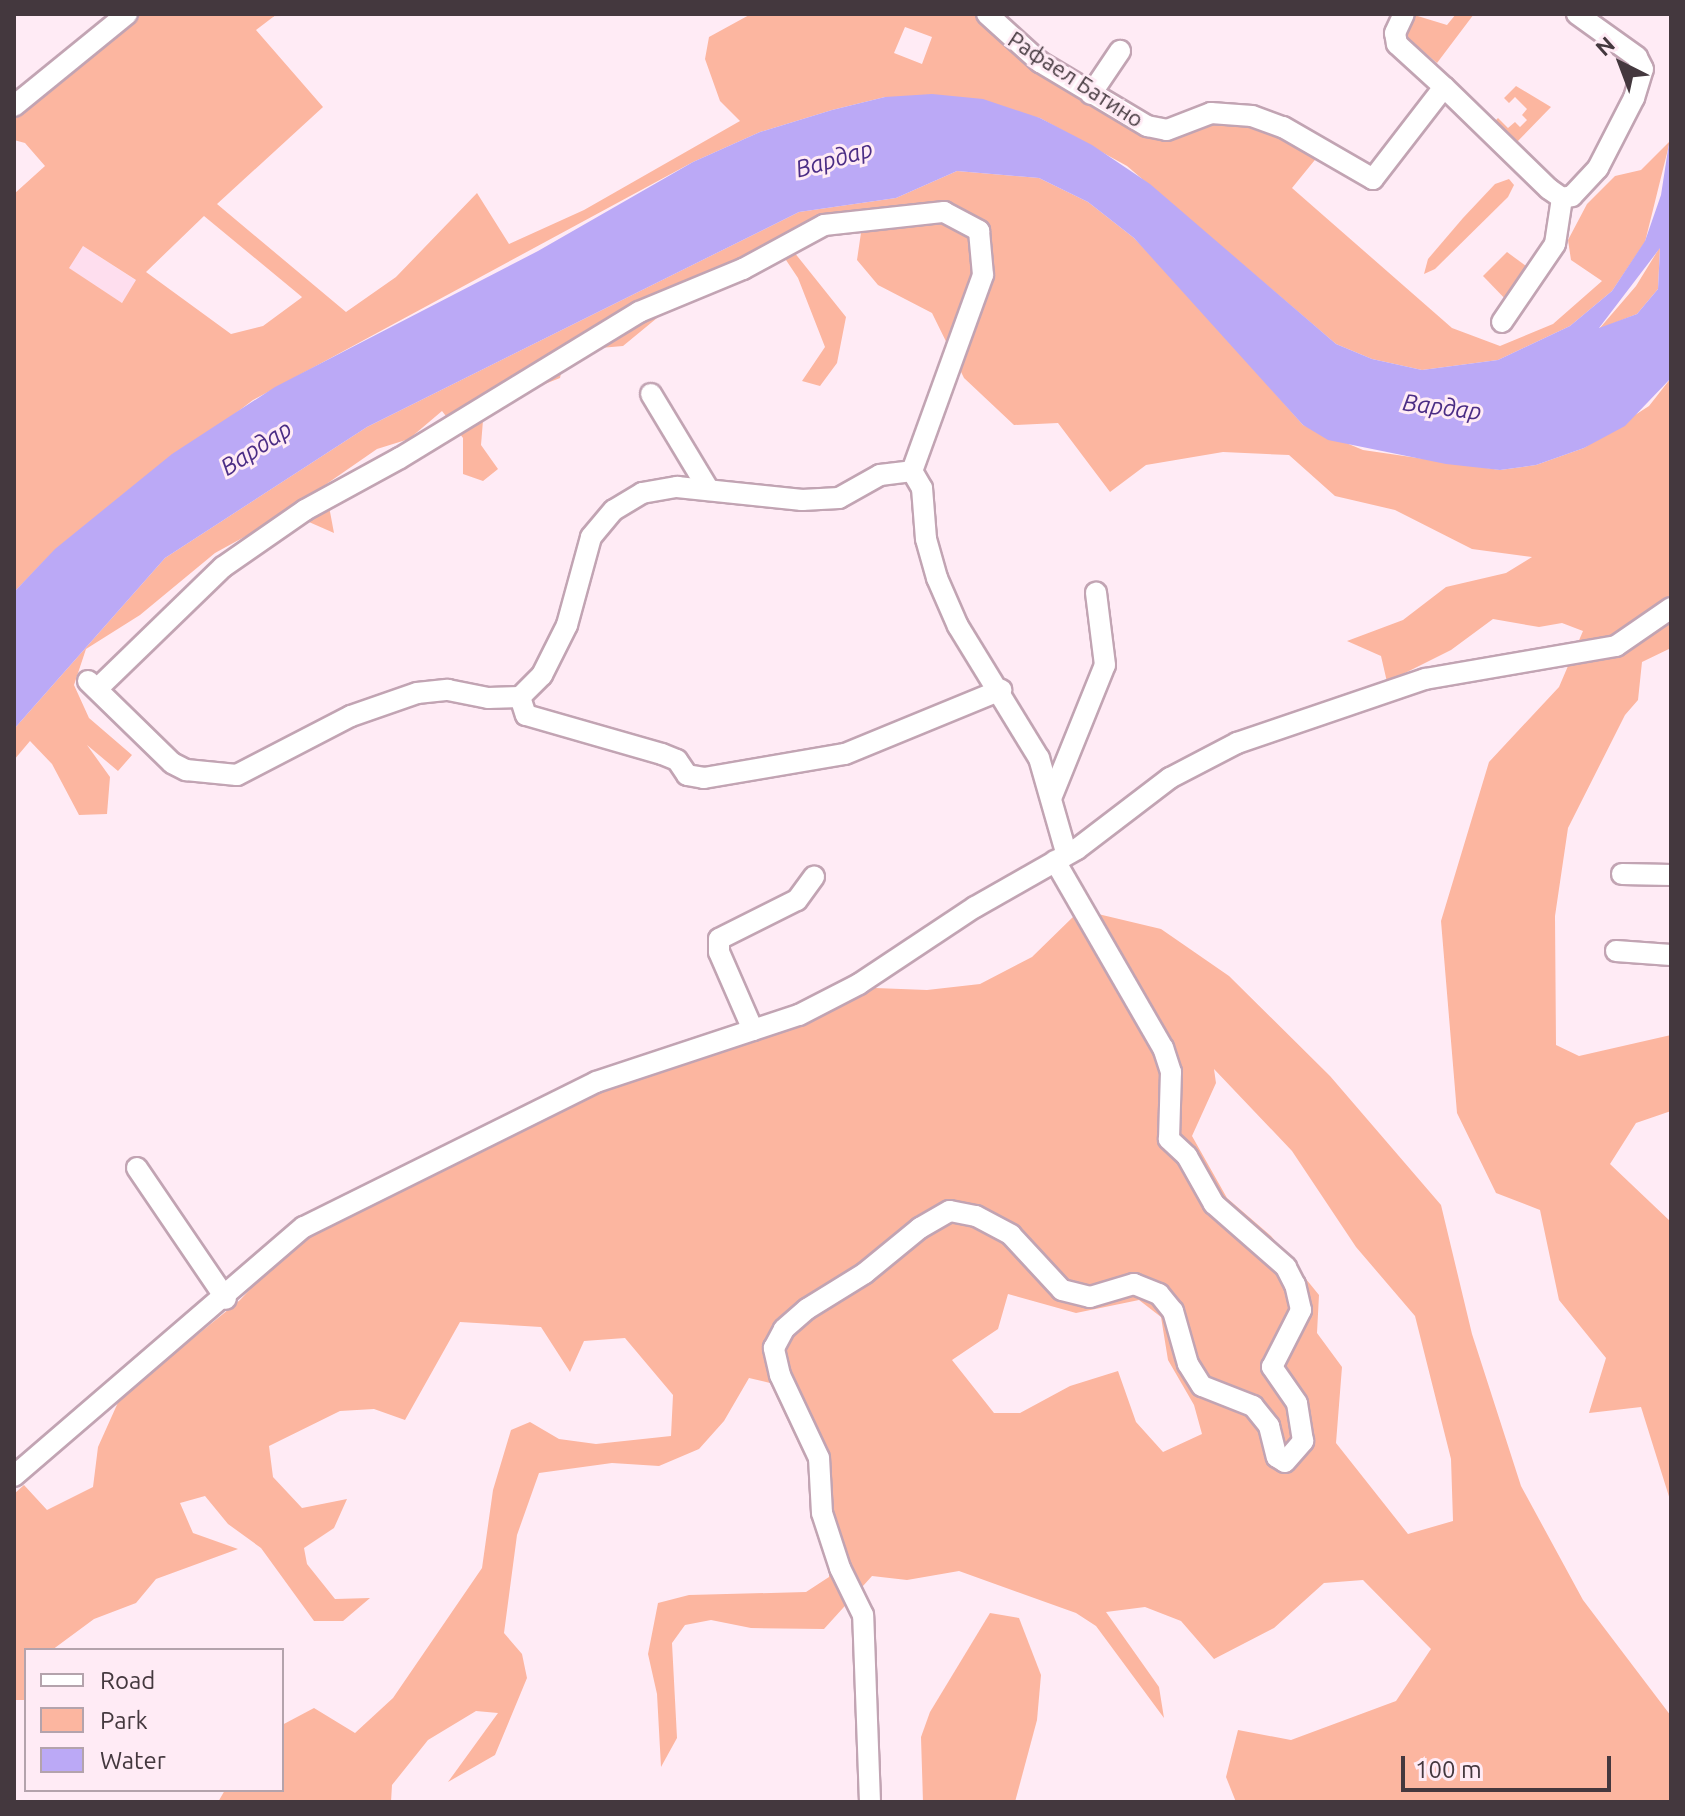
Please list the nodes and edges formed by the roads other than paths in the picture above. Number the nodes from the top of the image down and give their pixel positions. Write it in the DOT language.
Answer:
graph roads {
  1 [pos="127,14"];
  2 [pos="987,14"];
  3 [pos="1404,14"];
  4 [pos="1577,14"];
  5 [pos="1120,51"];
  6 [pos="1444,87"];
  7 [pos="1091,94"];
  8 [pos="14,106"];
  9 [pos="1562,198"];
  10 [pos="1502,322"];
  11 [pos="651,394"];
  12 [pos="912,471"];
  13 [pos="709,490"];
  14 [pos="1096,593"];
  15 [pos="1671,608"];
  16 [pos="1001,690"];
  17 [pos="520,697"];
  18 [pos="1052,796"];
  19 [pos="1060,856"];
  20 [pos="1622,874"];
  21 [pos="1671,875"];
  22 [pos="814,877"];
  23 [pos="1616,951"];
  24 [pos="1671,955"];
  25 [pos="753,1030"];
  26 [pos="137,1168"];
  27 [pos="226,1299"];
  28 [pos="14,1476"];
  29 [pos="870,1802"];
  1 -- 8 [label="street"];
  2 -- 7 [label="street, Рафаел Батино"];
  3 -- 6 [label="street"];
  4 -- 9 [label="street"];
  5 -- 7 [label="street"];
  6 -- 7 [label="street, Рафаел Батино"];
  6 -- 9 [label="street"];
  9 -- 10 [label="street"];
  11 -- 13 [label="street"];
  12 -- 13 [label="street"];
  12 -- 16 [label="street"];
  12 -- 17 [label="street"];
  13 -- 17 [label="street"];
  14 -- 18 [label="street"];
  15 -- 19 [label="street"];
  16 -- 17 [label="street"];
  16 -- 18 [label="street"];
  18 -- 19 [label="street"];
  19 -- 25 [label="street"];
  19 -- 29 [label="street"];
  20 -- 21 [label="street"];
  22 -- 25 [label="street"];
  23 -- 24 [label="street"];
  25 -- 27 [label="street"];
  26 -- 27 [label="street"];
  27 -- 28 [label="street"];
}
